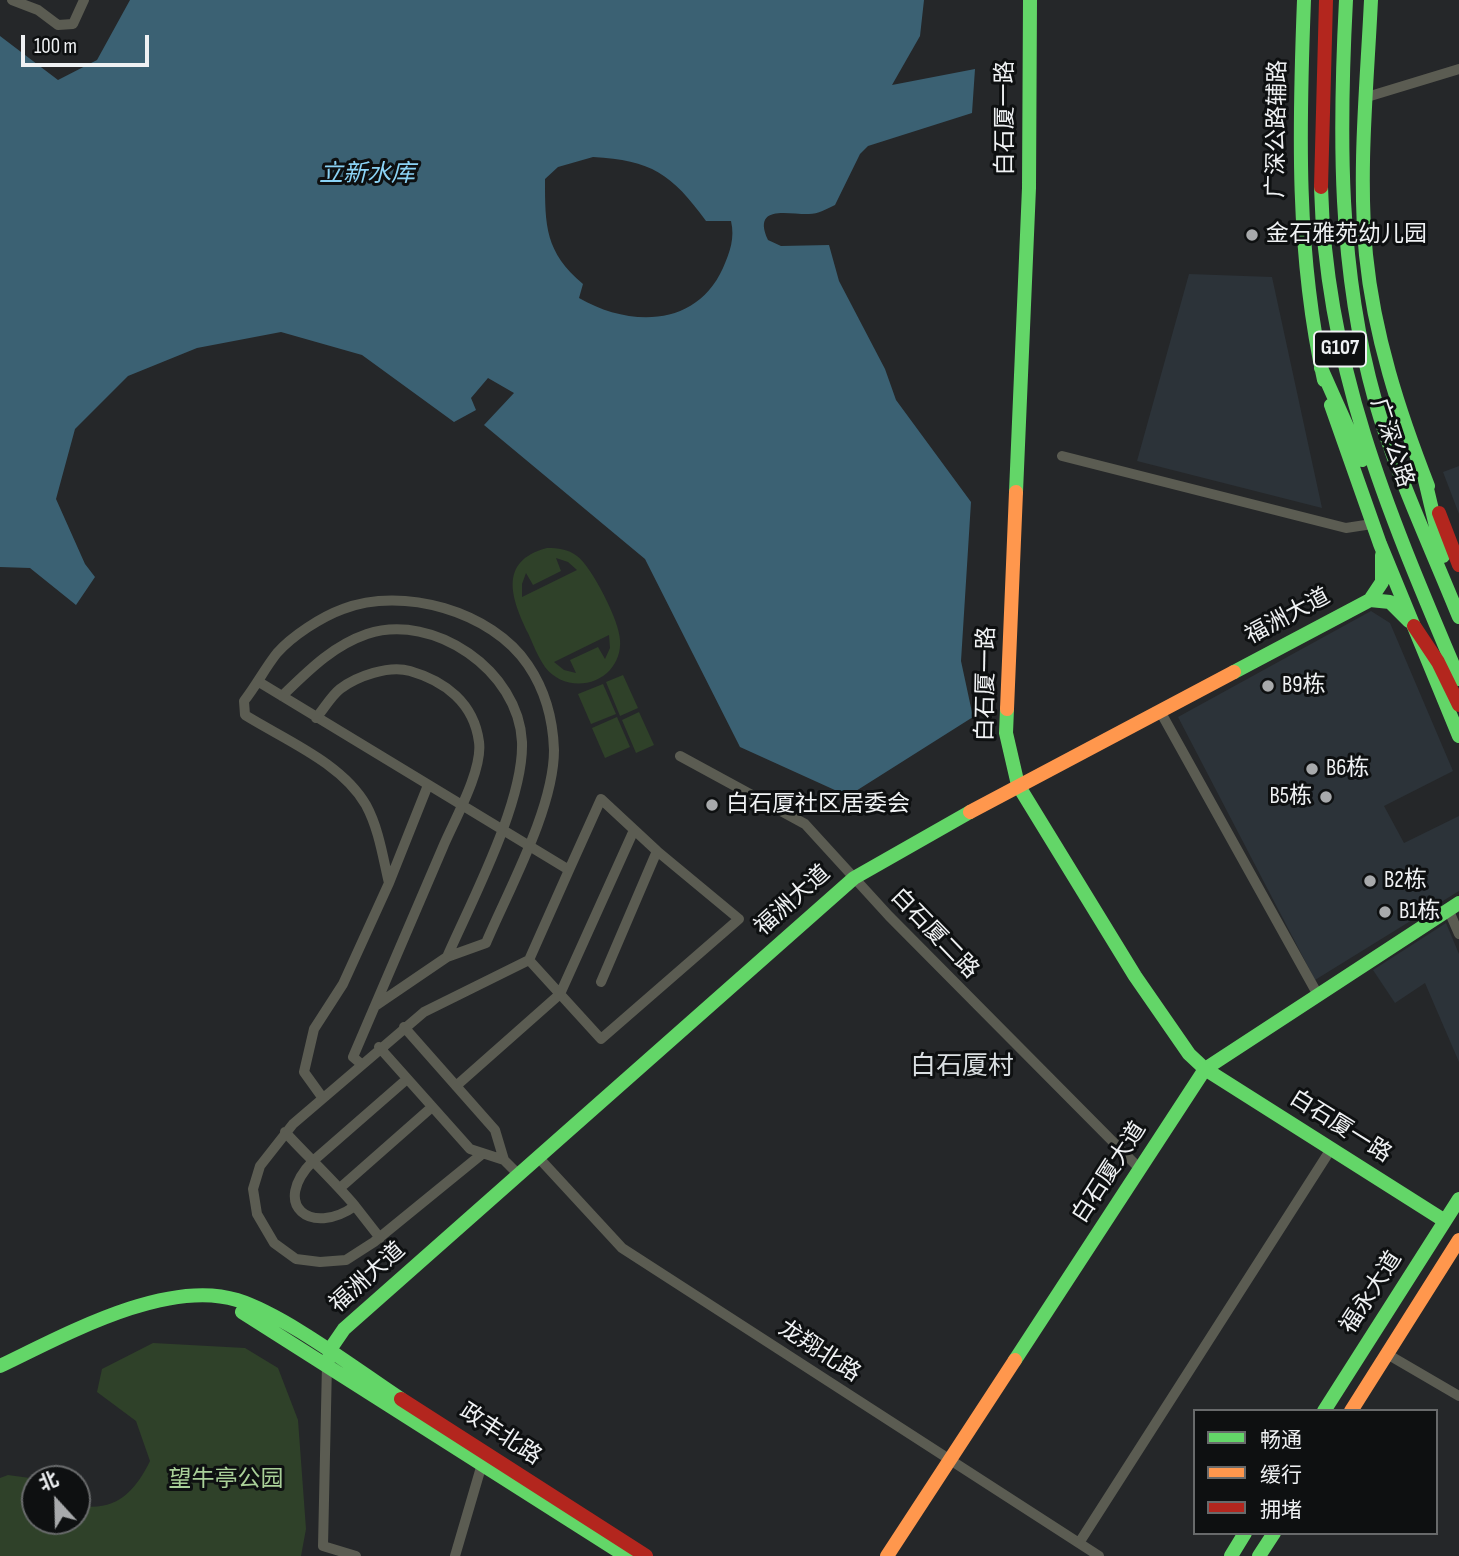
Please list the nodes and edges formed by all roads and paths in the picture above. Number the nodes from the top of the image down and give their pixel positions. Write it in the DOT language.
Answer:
graph roads {
  1 [pos="12,0"];
  2 [pos="84,0"];
  3 [pos="1030,0"];
  4 [pos="1304,0"];
  5 [pos="1326,0"];
  6 [pos="1346,0"];
  7 [pos="1371,0"];
  8 [pos="1459,69"];
  9 [pos="1367,97"];
  10 [pos="1321,368"];
  11 [pos="1062,456"];
  12 [pos="1424,476"];
  13 [pos="1372,524"];
  14 [pos="1397,532"];
  15 [pos="1380,544"];
  16 [pos="1459,565"];
  17 [pos="1370,600"];
  18 [pos="1457,612"];
  19 [pos="1413,626"];
  20 [pos="1459,679"];
  21 [pos="259,682"];
  22 [pos="282,696"];
  23 [pos="1459,705"];
  24 [pos="1160,711"];
  25 [pos="316,718"];
  26 [pos="1459,736"];
  27 [pos="680,755"];
  28 [pos="428,785"];
  29 [pos="1018,785"];
  30 [pos="461,805"];
  31 [pos="501,829"];
  32 [pos="634,830"];
  33 [pos="528,845"];
  34 [pos="657,851"];
  35 [pos="569,870"];
  36 [pos="853,878"];
  37 [pos="389,883"];
  38 [pos="1454,907"];
  39 [pos="1459,934"];
  40 [pos="447,957"];
  41 [pos="529,960"];
  42 [pos="601,982"];
  43 [pos="560,994"];
  44 [pos="1318,995"];
  45 [pos="375,1006"];
  46 [pos="404,1027"];
  47 [pos="379,1047"];
  48 [pos="360,1063"];
  49 [pos="1205,1069"];
  50 [pos="407,1079"];
  51 [pos="456,1086"];
  52 [pos="322,1097"];
  53 [pos="432,1107"];
  54 [pos="285,1132"];
  55 [pos="1331,1149"];
  56 [pos="482,1154"];
  57 [pos="538,1157"];
  58 [pos="504,1160"];
  59 [pos="313,1161"];
  60 [pos="1140,1169"];
  61 [pos="519,1175"];
  62 [pos="340,1188"];
  63 [pos="1459,1199"];
  64 [pos="355,1206"];
  65 [pos="1445,1222"];
  66 [pos="380,1238"];
  67 [pos="1459,1240"];
  68 [pos="1387,1354"];
  69 [pos="328,1359"];
  70 [pos="0,1366"];
  71 [pos="0,1375"];
  72 [pos="1459,1396"];
  73 [pos="1325,1409"];
  74 [pos="1352,1409"];
  75 [pos="951,1460"];
  76 [pos="482,1464"];
  77 [pos="1244,1535"];
  78 [pos="1273,1535"];
  79 [pos="1079,1543"];
  80 [pos="356,1556"];
  81 [pos="455,1556"];
  82 [pos="626,1556"];
  83 [pos="646,1556"];
  84 [pos="887,1556"];
  85 [pos="1099,1556"];
  86 [pos="1231,1556"];
  87 [pos="1259,1556"];
  1 -- 2 [label="street"];
  3 -- 29 [label="main road, 白石厦一路"];
  4 -- 10 [label="main road, 广深公路辅路"];
  5 -- 14 [label="main road, 广深公路 / G107"];
  6 -- 18 [label="main road, 广深公路 / G107"];
  7 -- 9 [label="main road"];
  8 -- 9 [label="street"];
  9 -- 12 [label="main road"];
  10 -- 13 [label="main road, 广深公路辅路"];
  10 -- 14 [label="main road"];
  11 -- 13 [label="street"];
  12 -- 16 [label="main road"];
  12 -- 18 [label="main road"];
  13 -- 15 [label="main road, 广深公路辅路"];
  14 -- 20 [label="main road, 广深公路 / G107"];
  15 -- 17 [label="main road"];
  15 -- 19 [label="main road, 广深公路辅路"];
  17 -- 19 [label="main road"];
  17 -- 24 [label="main road, 福洲大道"];
  19 -- 23 [label="main road"];
  19 -- 26 [label="main road, 广深公路辅路"];
  21 -- 22 [label="street"];
  21 -- 33 [label="street"];
  21 -- 37 [label="street"];
  22 -- 25 [label="street"];
  22 -- 31 [label="street"];
  24 -- 29 [label="main road, 福洲大道"];
  24 -- 44 [label="street"];
  25 -- 28 [label="street"];
  25 -- 30 [label="street"];
  27 -- 36 [label="street, 白石厦二路"];
  28 -- 30 [label="street"];
  28 -- 37 [label="street"];
  29 -- 36 [label="main road, 福洲大道"];
  29 -- 49 [label="main road, 白石厦一路"];
  30 -- 31 [label="street"];
  30 -- 45 [label="street"];
  31 -- 33 [label="street"];
  31 -- 40 [label="street"];
  32 -- 34 [label="street"];
  32 -- 35 [label="street"];
  32 -- 43 [label="street"];
  33 -- 35 [label="street"];
  33 -- 40 [label="street"];
  34 -- 42 [label="street"];
  34 -- 43 [label="street"];
  35 -- 41 [label="street"];
  36 -- 57 [label="main road, 福洲大道"];
  36 -- 60 [label="street, 白石厦二路"];
  37 -- 52 [label="street"];
  38 -- 39 [label="street"];
  38 -- 44 [label="main road, 白石厦大道"];
  40 -- 45 [label="street"];
  41 -- 43 [label="street"];
  41 -- 46 [label="street"];
  43 -- 51 [label="street"];
  44 -- 49 [label="main road, 白石厦大道"];
  45 -- 48 [label="street"];
  46 -- 47 [label="street"];
  46 -- 51 [label="street"];
  47 -- 48 [label="street"];
  47 -- 50 [label="street"];
  48 -- 52 [label="street"];
  49 -- 55 [label="main road, 白石厦一路"];
  49 -- 60 [label="main road, 白石厦大道"];
  50 -- 53 [label="street"];
  50 -- 59 [label="street"];
  51 -- 58 [label="street"];
  52 -- 54 [label="street"];
  53 -- 56 [label="street"];
  53 -- 62 [label="street"];
  54 -- 59 [label="street"];
  54 -- 66 [label="street"];
  55 -- 65 [label="main road, 白石厦一路"];
  55 -- 79 [label="street"];
  56 -- 58 [label="street"];
  56 -- 66 [label="street"];
  57 -- 61 [label="main road, 福洲大道"];
  57 -- 75 [label="street, 龙翔北路"];
  58 -- 61 [label="street"];
  59 -- 62 [label="street"];
  59 -- 64 [label="street"];
  60 -- 75 [label="main road, 白石厦大道"];
  61 -- 69 [label="main road, 福洲大道"];
  62 -- 64 [label="street"];
  63 -- 65 [label="main road, 福永大道"];
  64 -- 66 [label="street"];
  65 -- 73 [label="main road, 福永大道"];
  67 -- 68 [label="main road, 福永大道"];
  68 -- 72 [label="street"];
  68 -- 74 [label="main road, 福永大道"];
  69 -- 70 [label="main road"];
  69 -- 71 [label="main road"];
  69 -- 76 [label="main road, 政丰北路"];
  69 -- 80 [label="street"];
  69 -- 83 [label="main road, 政丰北路"];
  75 -- 79 [label="street, 龙翔北路"];
  75 -- 84 [label="main road, 白石厦大道"];
  76 -- 81 [label="street"];
  76 -- 82 [label="main road, 政丰北路"];
  77 -- 86 [label="main road"];
  78 -- 87 [label="main road"];
  79 -- 85 [label="street, 龙翔北路"];
}
